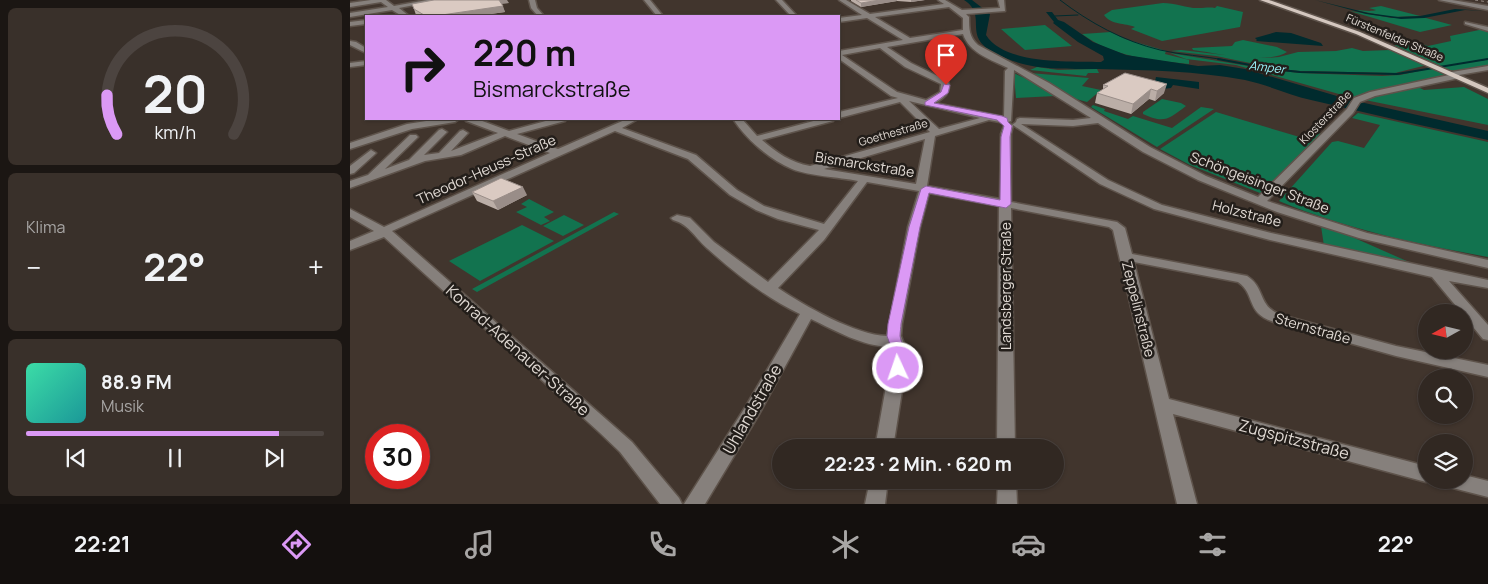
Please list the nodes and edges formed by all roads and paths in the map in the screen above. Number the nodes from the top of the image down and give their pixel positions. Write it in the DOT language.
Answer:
graph roads {
  1 [pos="382,0"];
  2 [pos="437,0"];
  3 [pos="532,0"];
  4 [pos="646,0"];
  5 [pos="779,0"];
  6 [pos="842,0"];
  7 [pos="941,0"];
  8 [pos="1001,0"];
  9 [pos="1263,0"];
  10 [pos="1442,0"];
  11 [pos="350,5"];
  12 [pos="951,5"];
  13 [pos="393,7"];
  14 [pos="1488,8"];
  15 [pos="962,12"];
  16 [pos="350,14"];
  17 [pos="405,15"];
  18 [pos="541,15"];
  19 [pos="659,15"];
  20 [pos="793,15"];
  21 [pos="869,16"];
  22 [pos="840,20"];
  23 [pos="1481,20"];
  24 [pos="365,22"];
  25 [pos="350,24"];
  26 [pos="1488,29"];
  27 [pos="966,32"];
  28 [pos="908,40"];
  29 [pos="350,43"];
  30 [pos="880,45"];
  31 [pos="365,50"];
  32 [pos="840,54"];
  33 [pos="840,55"];
  34 [pos="991,57"];
  35 [pos="365,63"];
  36 [pos="350,65"];
  37 [pos="1488,68"];
  38 [pos="1010,69"];
  39 [pos="1454,75"];
  40 [pos="1040,82"];
  41 [pos="1488,91"];
  42 [pos="907,98"];
  43 [pos="927,104"];
  44 [pos="840,115"];
  45 [pos="985,119"];
  46 [pos="449,120"];
  47 [pos="471,120"];
  48 [pos="558,120"];
  49 [pos="632,120"];
  50 [pos="739,120"];
  51 [pos="826,120"];
  52 [pos="1100,120"];
  53 [pos="1012,122"];
  54 [pos="615,128"];
  55 [pos="442,132"];
  56 [pos="463,133"];
  57 [pos="933,133"];
  58 [pos="504,134"];
  59 [pos="413,137"];
  60 [pos="755,139"];
  61 [pos="350,146"];
  62 [pos="371,152"];
  63 [pos="559,153"];
  64 [pos="442,155"];
  65 [pos="416,160"];
  66 [pos="809,170"];
  67 [pos="350,171"];
  68 [pos="375,176"];
  69 [pos="864,178"];
  70 [pos="350,186"];
  71 [pos="923,189"];
  72 [pos="1260,201"];
  73 [pos="1006,204"];
  74 [pos="350,212"];
  75 [pos="677,218"];
  76 [pos="827,228"];
  77 [pos="383,231"];
  78 [pos="350,246"];
  79 [pos="1126,256"];
  80 [pos="1488,264"];
  81 [pos="1436,274"];
  82 [pos="1488,284"];
  83 [pos="768,290"];
  84 [pos="808,314"];
  85 [pos="1488,335"];
  86 [pos="896,342"];
  87 [pos="1488,371"];
  88 [pos="1162,404"];
  89 [pos="886,439"];
  90 [pos="1006,439"];
  91 [pos="1418,472"];
  92 [pos="1473,485"];
  93 [pos="878,489"];
  94 [pos="1007,489"];
  95 [pos="1488,489"];
  96 [pos="672,504"];
  97 [pos="694,504"];
  98 [pos="875,504"];
  99 [pos="1008,504"];
  100 [pos="1186,504"];
  1 -- 11 [label="street"];
  1 -- 13 [label="street"];
  2 -- 13 [label="street"];
  3 -- 18 [label="street"];
  4 -- 19 [label="street"];
  5 -- 20 [label="street"];
  6 -- 21 [label="street"];
  7 -- 12 [label="street"];
  8 -- 15 [label="street"];
  9 -- 39 [label="main road, Fürstenfelder Straße"];
  10 -- 14 [label="street"];
  12 -- 15 [label="street"];
  12 -- 21 [label="street"];
  13 -- 16 [label="street"];
  13 -- 17 [label="street"];
  15 -- 27 [label="street, Schöngeisinger Straße"];
  21 -- 22 [label="street"];
  21 -- 28 [label="street"];
  23 -- 26 [label="street"];
  24 -- 25 [label="street"];
  27 -- 28 [label="street"];
  27 -- 34 [label="street, Schöngeisinger Straße"];
  28 -- 30 [label="street"];
  29 -- 31 [label="street"];
  30 -- 32 [label="street"];
  30 -- 43 [label="street"];
  33 -- 42 [label="street"];
  34 -- 38 [label="street, Schöngeisinger Straße"];
  34 -- 40 [label="street, Schöngeisinger Straße"];
  35 -- 36 [label="street"];
  37 -- 39 [label="street, Klosterstraße"];
  38 -- 40 [label="street, Schöngeisinger Straße"];
  38 -- 53 [label="street, Landsberger Straße"];
  39 -- 41 [label="main road, Fürstenfelder Straße"];
  39 -- 72 [label="street, Klosterstraße"];
  40 -- 52 [label="street, Schöngeisinger Straße"];
  42 -- 43 [label="street"];
  42 -- 44 [label="street"];
  42 -- 57 [label="street"];
  43 -- 53 [label="street"];
  45 -- 57 [label="street, Goethestraße"];
  46 -- 61 [label="street"];
  47 -- 58 [label="street"];
  48 -- 58 [label="street"];
  49 -- 54 [label="street, Theodor-Heuss-Straße"];
  50 -- 60 [label="street, Bismarckstraße"];
  51 -- 60 [label="street"];
  52 -- 53 [label="street"];
  52 -- 72 [label="street, Schöngeisinger Straße"];
  53 -- 73 [label="street, Landsberger Straße"];
  53 -- 81 [label="street, Holzstraße"];
  54 -- 63 [label="street, Theodor-Heuss-Straße"];
  54 -- 76 [label="street"];
  55 -- 65 [label="street"];
  56 -- 64 [label="street"];
  57 -- 66 [label="street, Goethestraße"];
  57 -- 71 [label="street"];
  58 -- 63 [label="street"];
  58 -- 64 [label="street"];
  59 -- 68 [label="street"];
  60 -- 66 [label="street, Bismarckstraße"];
  62 -- 67 [label="street"];
  63 -- 77 [label="street, Theodor-Heuss-Straße"];
  64 -- 65 [label="street"];
  65 -- 68 [label="street"];
  66 -- 69 [label="street, Bismarckstraße"];
  68 -- 70 [label="street"];
  69 -- 71 [label="street, Bismarckstraße"];
  69 -- 76 [label="street"];
  71 -- 73 [label="street, Bismarckstraße"];
  71 -- 86 [label="street"];
  72 -- 80 [label="street, Schöngeisinger Straße"];
  73 -- 79 [label="street, Zeppelinstraße"];
  73 -- 90 [label="street, Landsberger Straße"];
  74 -- 77 [label="street, Konrad-Adenauer-Straße"];
  75 -- 83 [label="street"];
  76 -- 83 [label="street"];
  77 -- 78 [label="street, Theodor-Heuss-Straße"];
  77 -- 96 [label="street, Konrad-Adenauer-Straße"];
  79 -- 87 [label="street, Sternstraße"];
  79 -- 88 [label="street, Zeppelinstraße"];
  81 -- 82 [label="street, Holzstraße"];
  81 -- 85 [label="street"];
  83 -- 84 [label="street"];
  84 -- 86 [label="street"];
  84 -- 97 [label="street, Uhlandstraße"];
  86 -- 89 [label="street"];
  88 -- 91 [label="street, Zugspitzstraße"];
  88 -- 100 [label="street, Zeppelinstraße"];
  92 -- 95 [label="street"];
  93 -- 98 [label="street"];
  94 -- 99 [label="street"];
}
